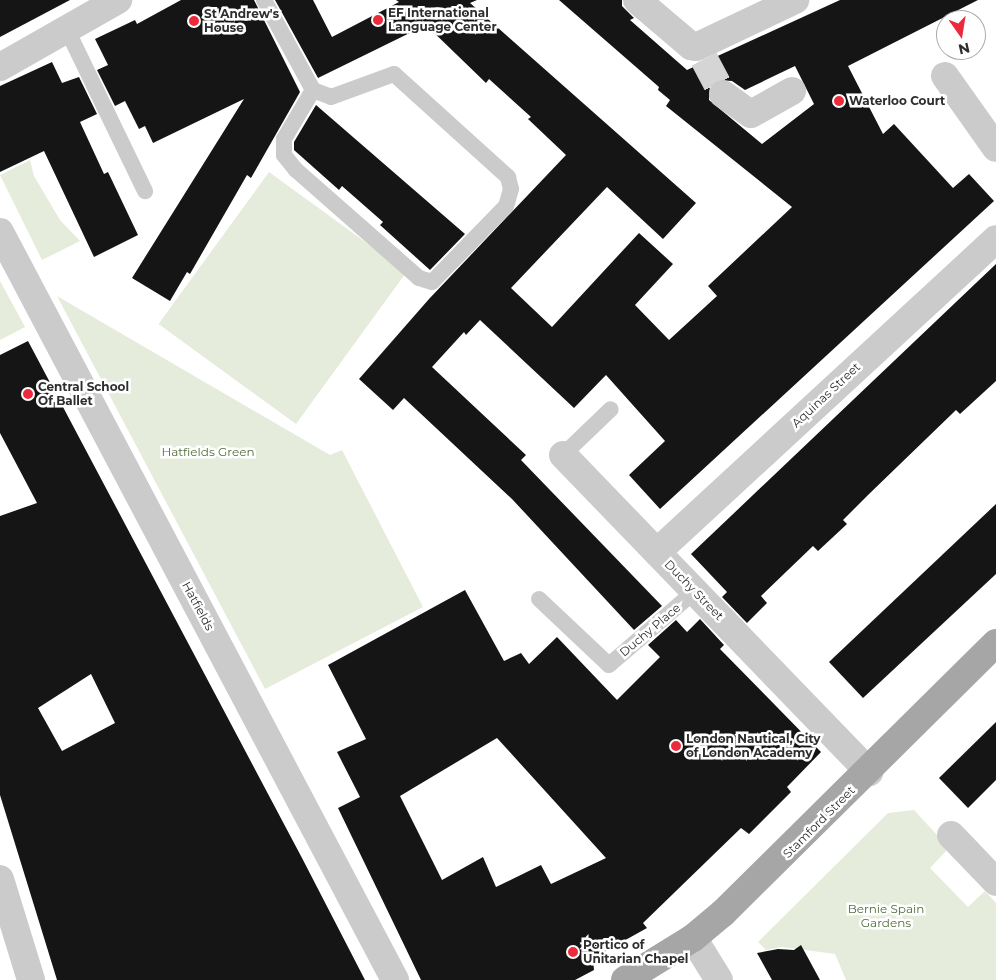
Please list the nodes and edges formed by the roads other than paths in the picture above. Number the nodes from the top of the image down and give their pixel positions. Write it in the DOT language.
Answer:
graph roads {
  1 [pos="118,0"];
  2 [pos="264,0"];
  3 [pos="637,0"];
  4 [pos="795,0"];
  5 [pos="64,30"];
  6 [pos="0,67"];
  7 [pos="945,76"];
  8 [pos="314,90"];
  9 [pos="792,91"];
  10 [pos="723,94"];
  11 [pos="996,148"];
  12 [pos="146,192"];
  13 [pos="0,232"];
  14 [pos="996,239"];
  15 [pos="611,409"];
  16 [pos="563,455"];
  17 [pos="657,552"];
  18 [pos="695,591"];
  19 [pos="539,599"];
  20 [pos="996,643"];
  21 [pos="869,772"];
  22 [pos="951,835"];
  23 [pos="0,879"];
  24 [pos="996,882"];
  25 [pos="693,938"];
  26 [pos="31,980"];
  27 [pos="395,980"];
  28 [pos="624,980"];
  29 [pos="719,980"];
  1 -- 5 [label="street"];
  2 -- 8 [label="lane"];
  3 -- 4 [label="street"];
  5 -- 6 [label="street"];
  5 -- 12 [label="lane"];
  7 -- 11 [label="street"];
  8 -- 8 [label="lane"];
  9 -- 10 [label="street"];
  13 -- 27 [label="street, Hatfields"];
  14 -- 17 [label="street, Aquinas Street"];
  15 -- 16 [label="lane, Duchy Street"];
  16 -- 17 [label="street, Duchy Street"];
  17 -- 18 [label="street, Duchy Street"];
  18 -- 19 [label="lane, Duchy Place"];
  18 -- 21 [label="street, Duchy Street"];
  20 -- 21 [label="main road, Stamford Street"];
  21 -- 25 [label="main road, Stamford Street"];
  22 -- 24 [label="street"];
  23 -- 26 [label="street"];
  25 -- 28 [label="main road, Stamford Street"];
  25 -- 29 [label="street"];
}
